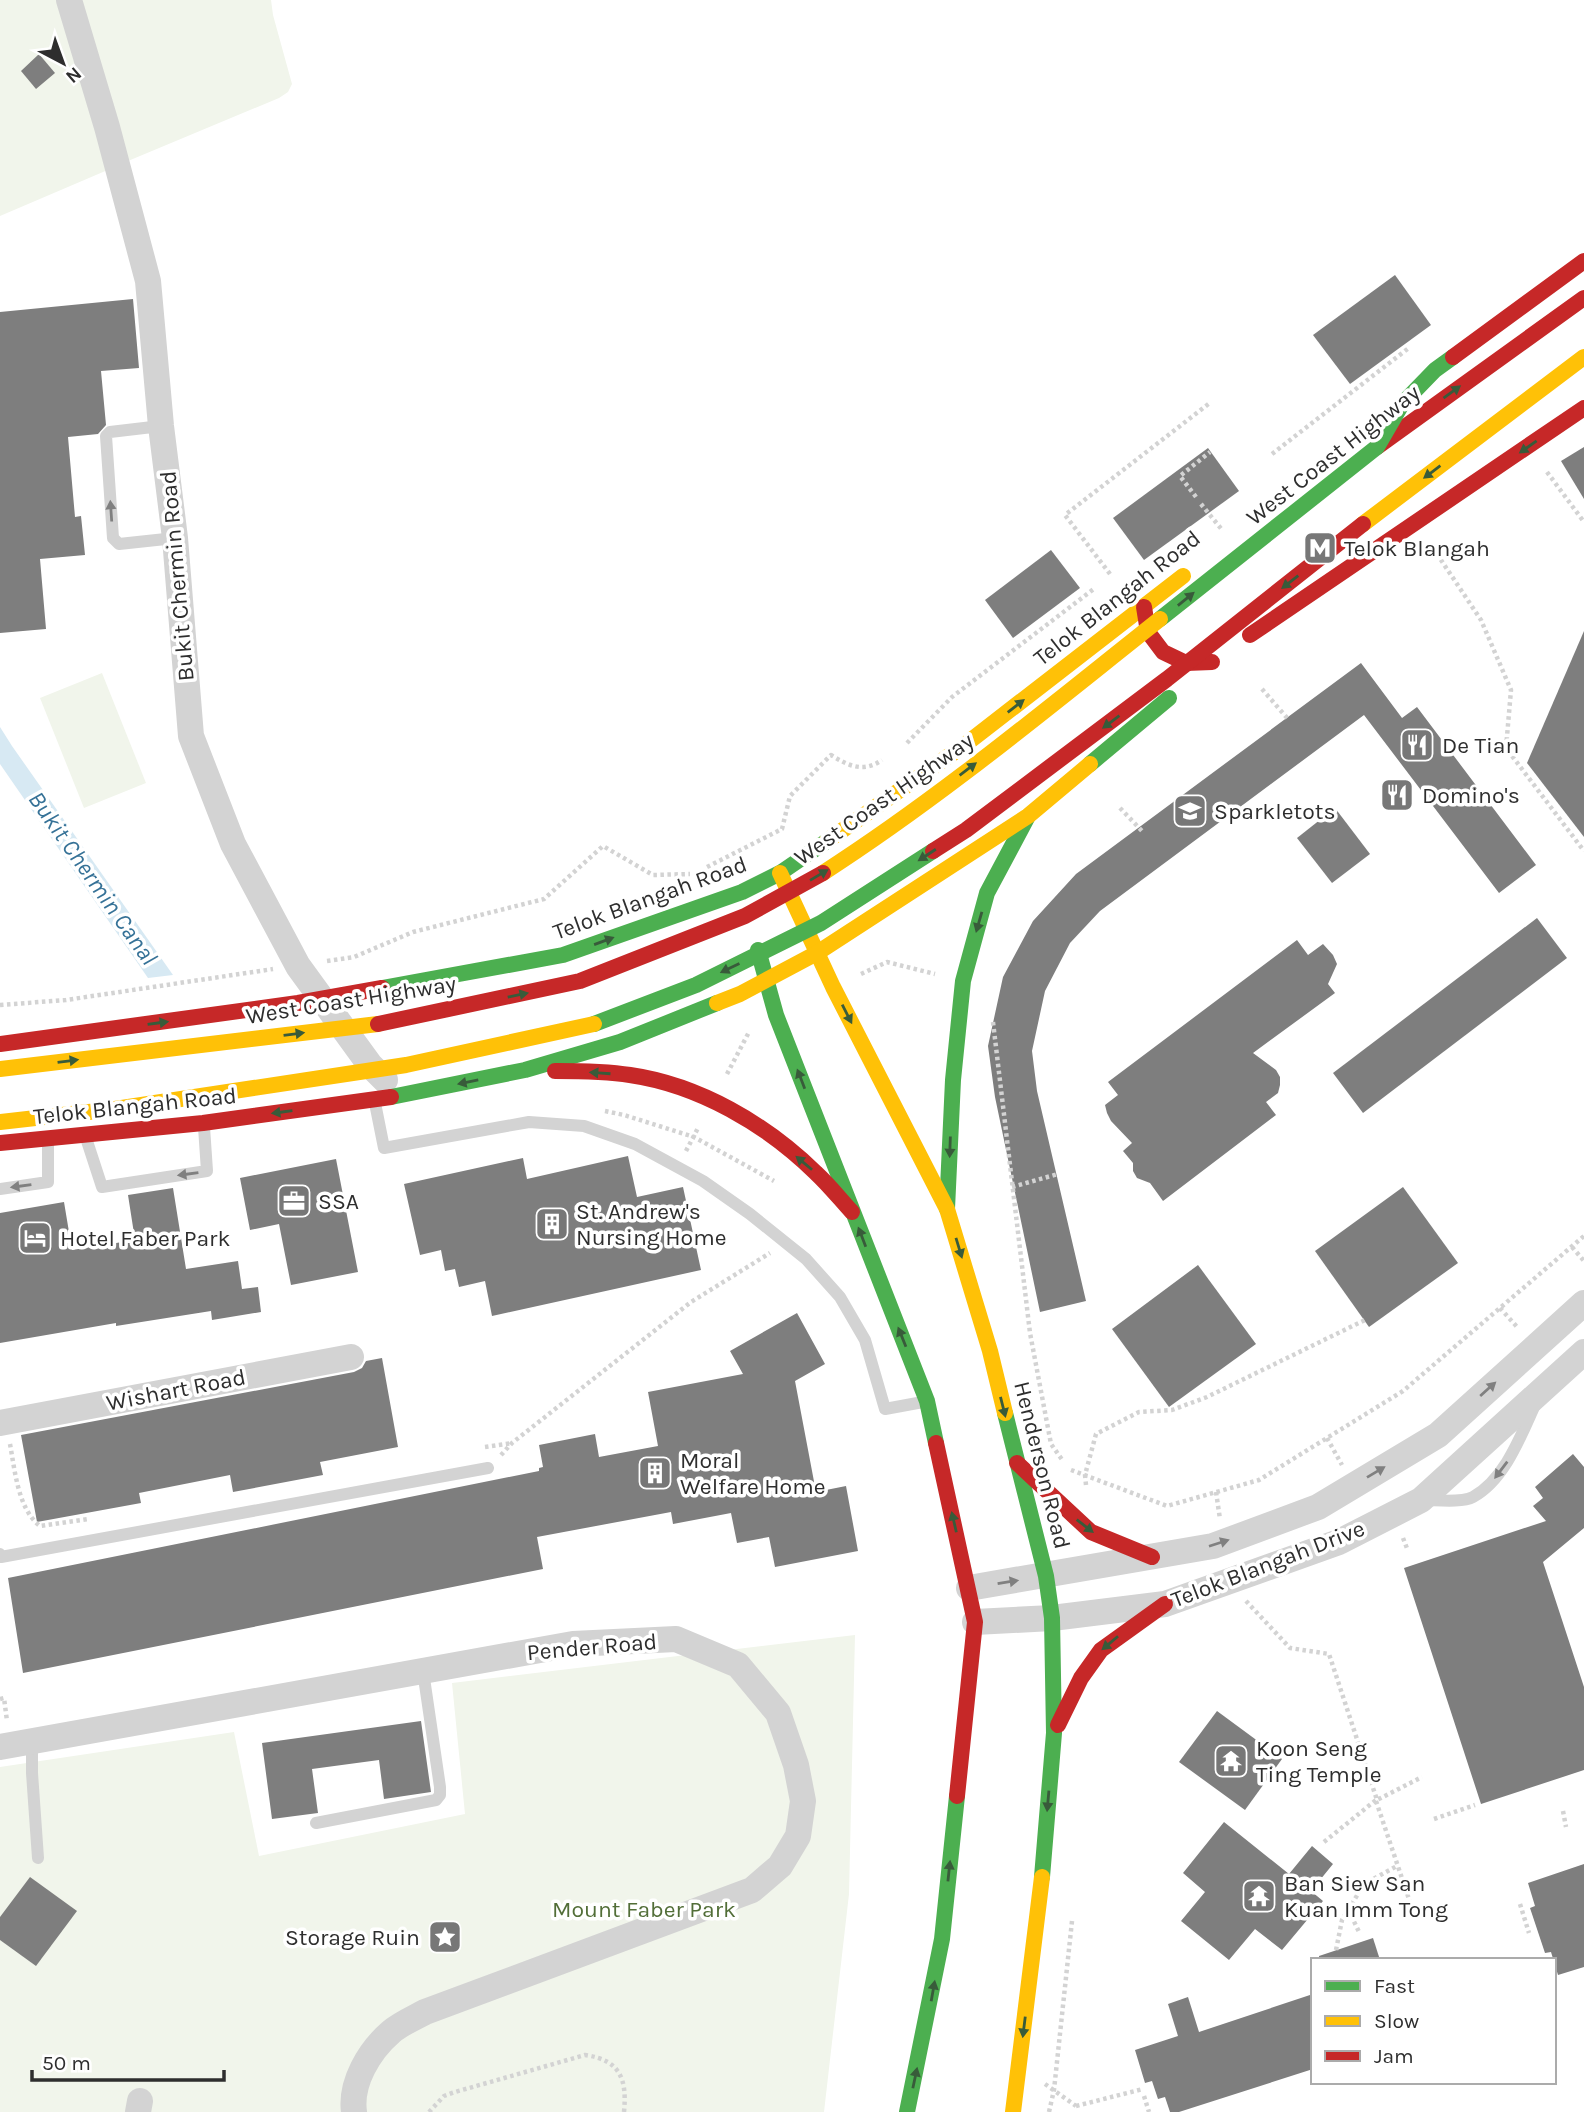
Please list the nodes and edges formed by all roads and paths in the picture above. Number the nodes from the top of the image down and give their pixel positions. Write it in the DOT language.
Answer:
graph roads {
  1 [pos="69,0"];
  2 [pos="1584,261"];
  3 [pos="1584,276"];
  4 [pos="1584,298"];
  5 [pos="1421,348"];
  6 [pos="1584,357"];
  7 [pos="1211,402"];
  8 [pos="1584,408"];
  9 [pos="162,426"];
  10 [pos="1367,433"];
  11 [pos="1377,447"];
  12 [pos="1210,452"];
  13 [pos="1272,454"];
  14 [pos="1546,471"];
  15 [pos="1196,497"];
  16 [pos="1200,504"];
  17 [pos="1584,522"];
  18 [pos="175,538"];
  19 [pos="1230,539"];
  20 [pos="1431,545"];
  21 [pos="1198,565"];
  22 [pos="1110,574"];
  23 [pos="1095,588"];
  24 [pos="1144,607"];
  25 [pos="1212,662"];
  26 [pos="1262,689"];
  27 [pos="1288,719"];
  28 [pos="907,744"];
  29 [pos="886,758"];
  30 [pos="1120,808"];
  31 [pos="1028,816"];
  32 [pos="1142,831"];
  33 [pos="1584,851"];
  34 [pos="705,869"];
  35 [pos="780,873"];
  36 [pos="695,874"];
  37 [pos="742,892"];
  38 [pos="817,953"];
  39 [pos="298,965"];
  40 [pos="766,980"];
  41 [pos="321,998"];
  42 [pos="0,1005"];
  43 [pos="991,1011"];
  44 [pos="0,1044"];
  45 [pos="0,1069"];
  46 [pos="525,1070"];
  47 [pos="411,1094"];
  48 [pos="374,1100"];
  49 [pos="0,1122"];
  50 [pos="203,1123"];
  51 [pos="85,1136"];
  52 [pos="49,1139"];
  53 [pos="0,1143"];
  54 [pos="1058,1174"];
  55 [pos="1012,1187"];
  56 [pos="0,1189"];
  57 [pos="947,1209"];
  58 [pos="852,1212"];
  59 [pos="1584,1236"];
  60 [pos="1572,1247"];
  61 [pos="806,1259"];
  62 [pos="1584,1261"];
  63 [pos="1584,1303"];
  64 [pos="1367,1319"];
  65 [pos="1584,1352"];
  66 [pos="351,1357"];
  67 [pos="927,1401"];
  68 [pos="4,1431"];
  69 [pos="512,1443"];
  70 [pos="485,1447"];
  71 [pos="1017,1463"];
  72 [pos="488,1468"];
  73 [pos="1085,1475"];
  74 [pos="1086,1486"];
  75 [pos="100,1517"];
  76 [pos="0,1555"];
  77 [pos="1152,1557"];
  78 [pos="1046,1576"];
  79 [pos="969,1588"];
  80 [pos="1245,1600"];
  81 [pos="1165,1604"];
  82 [pos="1052,1618"];
  83 [pos="975,1622"];
  84 [pos="424,1671"];
  85 [pos="1054,1732"];
  86 [pos="32,1742"];
  87 [pos="0,1747"];
  88 [pos="1422,1777"];
  89 [pos="1376,1800"];
  90 [pos="1475,1805"];
  91 [pos="1563,1811"];
  92 [pos="1434,1819"];
  93 [pos="316,1823"];
  94 [pos="1566,1827"];
  95 [pos="1324,1842"];
  96 [pos="38,1858"];
  97 [pos="1397,1866"];
  98 [pos="1520,1904"];
  99 [pos="1348,1909"];
  100 [pos="1416,1920"];
  101 [pos="1072,1921"];
  102 [pos="1529,1933"];
  103 [pos="1360,1934"];
  104 [pos="1336,1950"];
  105 [pos="1143,2089"];
  106 [pos="1144,2096"];
  107 [pos="354,2112"];
  108 [pos="429,2112"];
  109 [pos="624,2112"];
  110 [pos="907,2112"];
  111 [pos="1013,2112"];
  112 [pos="1049,2112"];
  113 [pos="1075,2112"];
  114 [pos="1149,2112"];
  1 -- 9 [label="street, Bukit Chermin Road"];
  2 -- 11 [label="main road, bridge"];
  3 -- 10 [label="main road"];
  11 -- 4 [label="main road, West Coast Highway, one-way"];
  5 -- 13 [label="path"];
  6 -- 49 [label="main road, one-way, bridge"];
  7 -- 22 [label="path"];
  8 -- 25 [label="main road, Telok Blangah Road, one-way"];
  9 -- 18 [label="street, Bukit Chermin Road"];
  18 -- 9 [label="lane, one-way"];
  45 -- 11 [label="main road, West Coast Highway, one-way, bridge"];
  12 -- 15 [label="path"];
  14 -- 17 [label="path"];
  16 -- 19 [label="path"];
  18 -- 39 [label="street, Bukit Chermin Road"];
  20 -- 33 [label="path"];
  21 -- 24 [label="main road, Telok Blangah Road"];
  23 -- 28 [label="path"];
  24 -- 25 [label="main road"];
  35 -- 24 [label="main road, Telok Blangah Road, one-way"];
  25 -- 31 [label="main road, Telok Blangah Road"];
  26 -- 27 [label="path"];
  29 -- 34 [label="path"];
  30 -- 32 [label="path"];
  31 -- 38 [label="main road, Telok Blangah Road"];
  31 -- 57 [label="main road, one-way"];
  35 -- 37 [label="main road, Telok Blangah Road"];
  35 -- 38 [label="main road, Henderson Road"];
  36 -- 39 [label="path"];
  37 -- 40 [label="main road"];
  41 -- 37 [label="main road, Telok Blangah Road, one-way"];
  38 -- 40 [label="main road, Telok Blangah Road"];
  38 -- 57 [label="main road, Henderson Road, one-way"];
  39 -- 41 [label="street, Bukit Chermin Road"];
  39 -- 42 [label="path"];
  40 -- 46 [label="main road, Telok Blangah Road"];
  58 -- 40 [label="main road, one-way"];
  44 -- 41 [label="main road, Telok Blangah Road, one-way"];
  41 -- 47 [label="street, Bukit Chermin Road"];
  43 -- 55 [label="path"];
  46 -- 47 [label="main road, Telok Blangah Road, one-way"];
  58 -- 46 [label="main road, one-way"];
  47 -- 48 [label="main road, Telok Blangah Road"];
  48 -- 50 [label="main road, Telok Blangah Road, one-way"];
  48 -- 61 [label="lane"];
  50 -- 51 [label="main road, Telok Blangah Road"];
  50 -- 51 [label="lane, one-way"];
  51 -- 52 [label="main road, Telok Blangah Road"];
  52 -- 53 [label="main road, Telok Blangah Road"];
  52 -- 56 [label="lane, one-way"];
  54 -- 55 [label="path"];
  55 -- 73 [label="path"];
  57 -- 71 [label="main road, Henderson Road, one-way"];
  67 -- 58 [label="main road, one-way"];
  59 -- 60 [label="path"];
  60 -- 62 [label="path"];
  60 -- 73 [label="path"];
  61 -- 67 [label="lane"];
  61 -- 69 [label="path"];
  77 -- 63 [label="street, Telok Blangah Drive, one-way"];
  64 -- 73 [label="path"];
  65 -- 81 [label="street, Telok Blangah Drive, one-way"];
  66 -- 68 [label="street, Wishart Road"];
  79 -- 67 [label="main road, one-way"];
  68 -- 75 [label="path"];
  69 -- 70 [label="path"];
  69 -- 72 [label="path"];
  71 -- 77 [label="main road, one-way"];
  71 -- 78 [label="main road, Henderson Road"];
  72 -- 76 [label="lane"];
  73 -- 74 [label="path"];
  77 -- 78 [label="street, Telok Blangah Drive"];
  79 -- 78 [label="street, Telok Blangah Drive, one-way"];
  78 -- 82 [label="main road, Henderson Road"];
  79 -- 83 [label="main road"];
  80 -- 89 [label="path"];
  81 -- 82 [label="street, Telok Blangah Drive"];
  81 -- 85 [label="main road, one-way"];
  82 -- 83 [label="street, Telok Blangah Drive"];
  82 -- 85 [label="main road, Henderson Road"];
  110 -- 83 [label="main road, one-way"];
  84 -- 86 [label="street, Pender Road"];
  84 -- 93 [label="lane"];
  84 -- 107 [label="street, Pender Road"];
  85 -- 111 [label="main road, Henderson Road, one-way"];
  86 -- 87 [label="street, Pender Road"];
  86 -- 96 [label="lane"];
  88 -- 89 [label="path"];
  89 -- 95 [label="path"];
  89 -- 97 [label="path"];
  90 -- 92 [label="path"];
  91 -- 94 [label="path"];
  97 -- 99 [label="path"];
  97 -- 100 [label="path"];
  98 -- 102 [label="path"];
  99 -- 103 [label="path"];
  99 -- 104 [label="path"];
  101 -- 112 [label="path"];
  105 -- 113 [label="path"];
  106 -- 114 [label="path"];
  108 -- 109 [label="path"];
}
